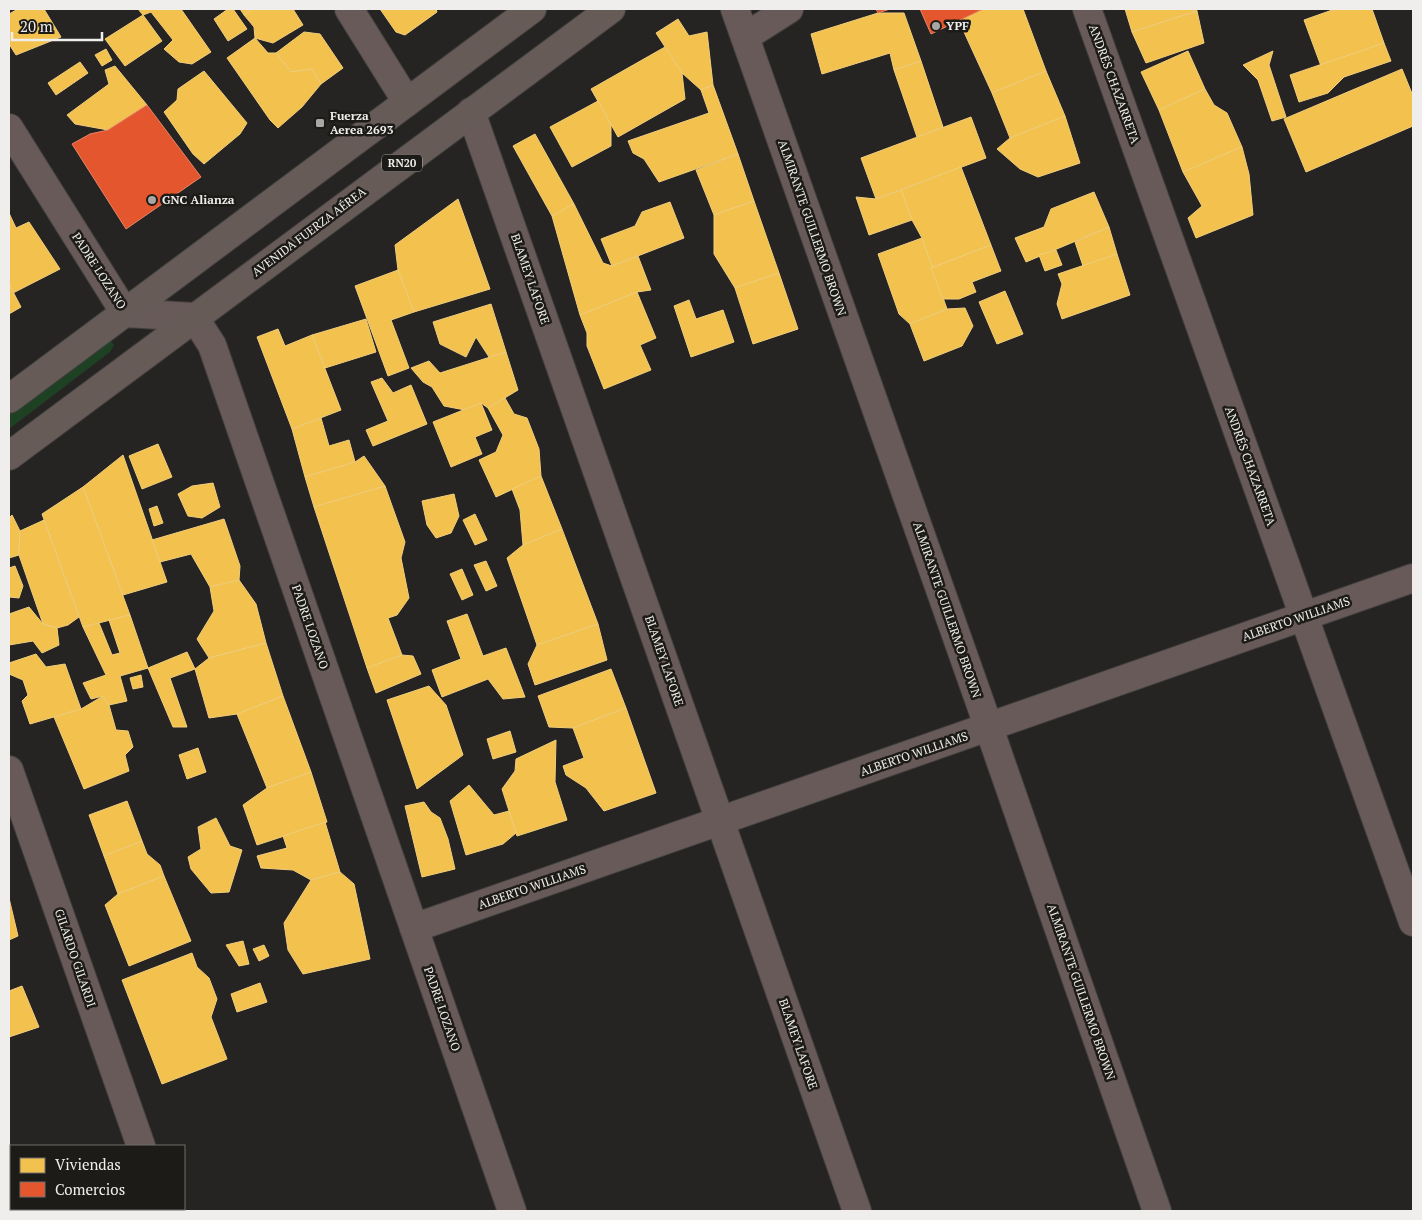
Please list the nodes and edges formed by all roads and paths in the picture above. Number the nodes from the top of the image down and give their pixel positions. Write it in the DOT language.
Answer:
graph roads {
  1 [pos="349,9"];
  2 [pos="532,9"];
  3 [pos="611,9"];
  4 [pos="735,9"];
  5 [pos="789,9"];
  6 [pos="1087,9"];
  7 [pos="745,37"];
  8 [pos="407,102"];
  9 [pos="471,112"];
  10 [pos="9,128"];
  11 [pos="124,313"];
  12 [pos="194,317"];
  13 [pos="9,399"];
  14 [pos="9,456"];
  15 [pos="1413,578"];
  16 [pos="1304,617"];
  17 [pos="989,728"];
  18 [pos="9,770"];
  19 [pos="720,822"];
  20 [pos="1413,922"];
  21 [pos="414,928"];
  22 [pos="141,1145"];
  23 [pos="512,1211"];
  24 [pos="857,1211"];
  25 [pos="1157,1211"];
  1 -- 8 [label="street"];
  2 -- 8 [label="main road"];
  3 -- 9 [label="main road, AVENIDA FUERZA AÉREA / RN20"];
  4 -- 7 [label="street, ALMIRANTE GUILLERMO BROWN"];
  5 -- 7 [label="street"];
  6 -- 16 [label="street, ANDRÉS CHAZARRETA"];
  7 -- 17 [label="street, ALMIRANTE GUILLERMO BROWN"];
  8 -- 11 [label="main road"];
  9 -- 12 [label="main road, AVENIDA FUERZA AÉREA / RN20"];
  9 -- 19 [label="street, BLAMEY LAFORE"];
  10 -- 11 [label="street, PADRE LOZANO"];
  11 -- 12 [label="street, PADRE LOZANO"];
  11 -- 13 [label="main road"];
  12 -- 14 [label="main road, AVENIDA FUERZA AÉREA / RN20"];
  12 -- 21 [label="street, PADRE LOZANO"];
  15 -- 16 [label="street, ALBERTO WILLIAMS"];
  16 -- 17 [label="street, ALBERTO WILLIAMS"];
  16 -- 20 [label="street, ANDRÉS CHAZARRETA"];
  17 -- 19 [label="street, ALBERTO WILLIAMS"];
  17 -- 25 [label="street, ALMIRANTE GUILLERMO BROWN"];
  18 -- 22 [label="street, GILARDO GILARDI"];
  19 -- 21 [label="street, ALBERTO WILLIAMS"];
  19 -- 24 [label="street, BLAMEY LAFORE"];
  21 -- 23 [label="street, PADRE LOZANO"];
}
